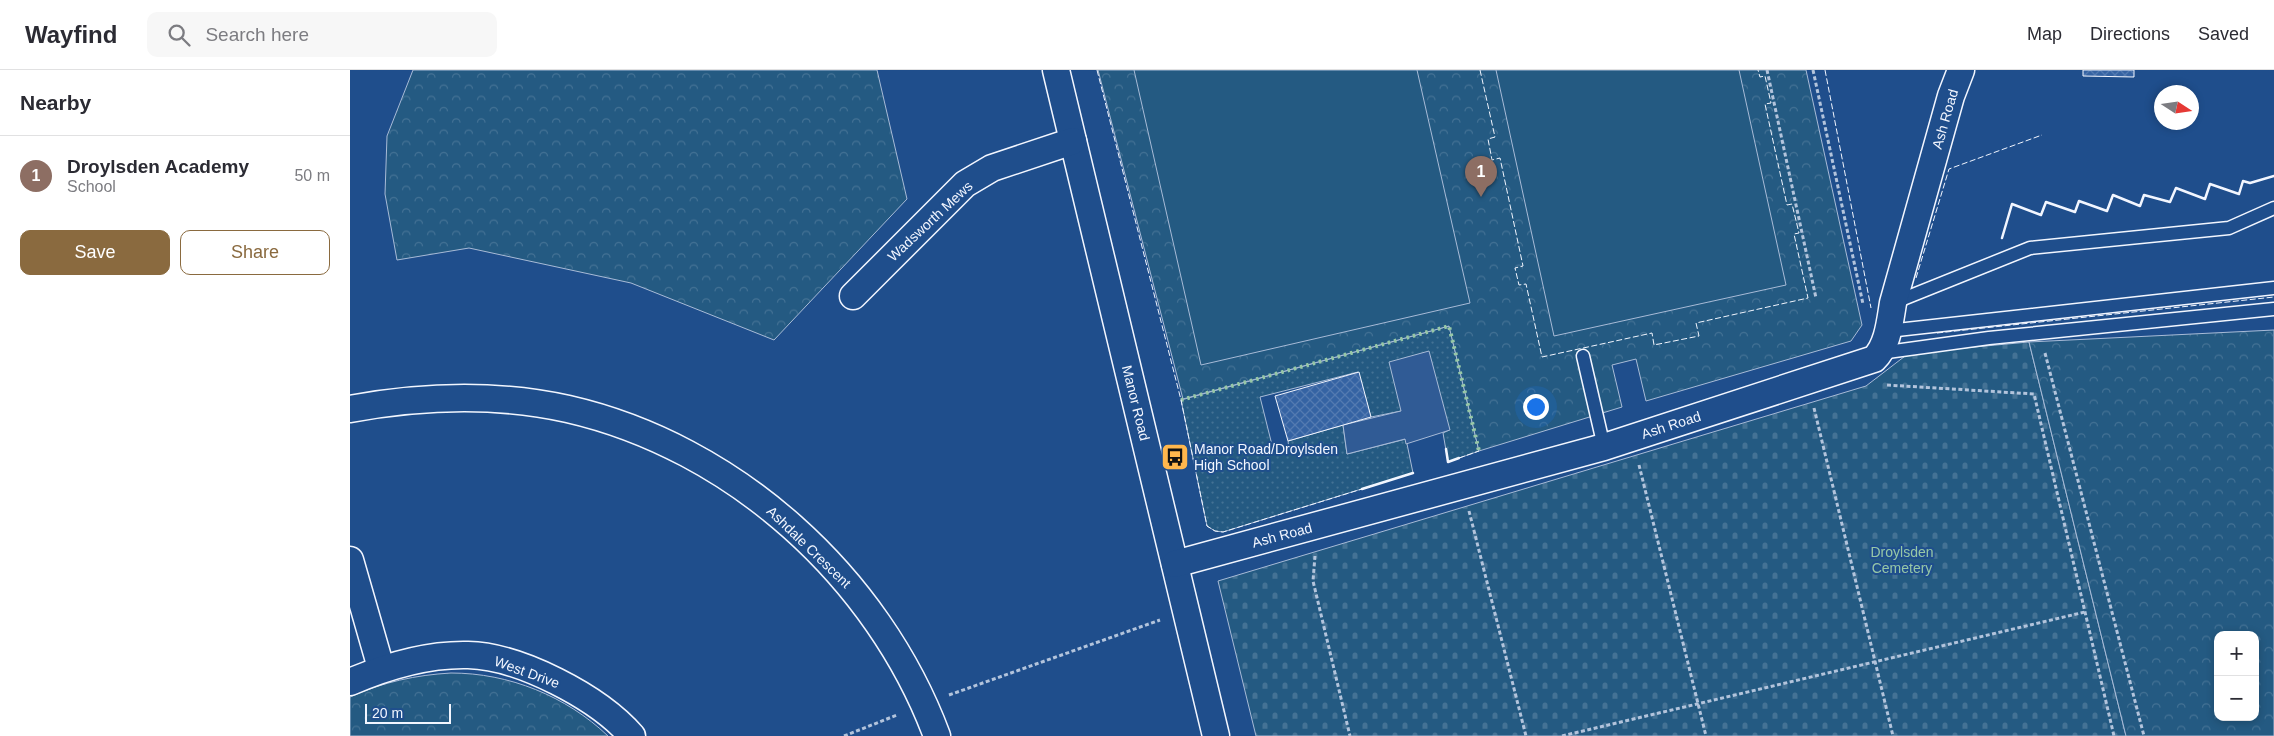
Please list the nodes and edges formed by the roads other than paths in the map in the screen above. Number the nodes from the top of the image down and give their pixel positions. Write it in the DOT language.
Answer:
graph roads {
  1 [pos="1056,70"];
  2 [pos="1961,70"];
  3 [pos="1073,141"];
  4 [pos="2274,208"];
  5 [pos="2274,288"];
  6 [pos="853,296"];
  7 [pos="1893,303"];
  8 [pos="2274,309"];
  9 [pos="1884,342"];
  10 [pos="1583,356"];
  11 [pos="350,409"];
  12 [pos="1604,447"];
  13 [pos="350,560"];
  14 [pos="1175,564"];
  15 [pos="381,668"];
  16 [pos="350,682"];
  17 [pos="632,736"];
  18 [pos="938,736"];
  19 [pos="1216,736"];
  1 -- 3 [label="street, Manor Road"];
  2 -- 7 [label="street, Ash Road"];
  3 -- 6 [label="street, Wadsworth Mews"];
  3 -- 14 [label="street, Manor Road"];
  4 -- 7 [label="lane"];
  5 -- 9 [label="lane"];
  7 -- 9 [label="street, Ash Road"];
  8 -- 9 [label="lane"];
  9 -- 12 [label="street, Ash Road"];
  10 -- 12 [label="lane"];
  11 -- 18 [label="street, Ashdale Crescent"];
  12 -- 14 [label="street, Ash Road"];
  13 -- 15 [label="street"];
  14 -- 19 [label="street, Manor Road"];
  15 -- 16 [label="street, West Drive"];
  15 -- 17 [label="street, West Drive"];
}
